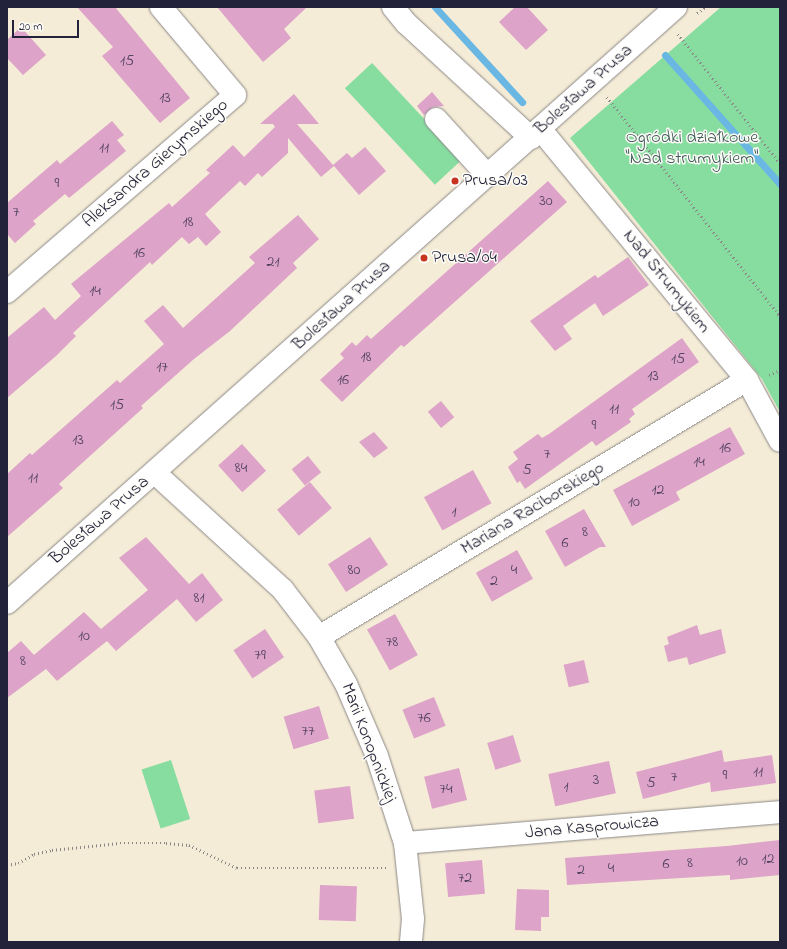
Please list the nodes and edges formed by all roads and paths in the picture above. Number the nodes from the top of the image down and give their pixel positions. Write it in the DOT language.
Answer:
graph roads {
  1 [pos="161,7"];
  2 [pos="393,7"];
  3 [pos="676,7"];
  4 [pos="676,32"];
  5 [pos="605,94"];
  6 [pos="436,119"];
  7 [pos="536,134"];
  8 [pos="780,163"];
  9 [pos="488,176"];
  10 [pos="7,292"];
  11 [pos="780,316"];
  12 [pos="747,380"];
  13 [pos="780,441"];
  14 [pos="155,473"];
  15 [pos="7,603"];
  16 [pos="319,637"];
  17 [pos="780,812"];
  18 [pos="405,843"];
  19 [pos="7,865"];
  20 [pos="393,868"];
  21 [pos="411,942"];
  1 -- 10 [label="street, Aleksandra Gierymskiego"];
  2 -- 7 [label="street, Nad Strumykiem"];
  3 -- 7 [label="street, Bolesława Prusa"];
  4 -- 8 [label="path"];
  5 -- 11 [label="path"];
  6 -- 9 [label="street"];
  7 -- 9 [label="street, Bolesława Prusa"];
  7 -- 12 [label="street, Nad Strumykiem"];
  9 -- 14 [label="street, Bolesława Prusa"];
  12 -- 13 [label="street, Nad Strumykiem"];
  12 -- 16 [label="street, Mariana Raciborskiego"];
  14 -- 15 [label="street, Bolesława Prusa"];
  14 -- 16 [label="street, Marii Konopnickiej"];
  16 -- 18 [label="street, Marii Konopnickiej"];
  17 -- 18 [label="street, Jana Kasprowicza"];
  18 -- 21 [label="street, Marii Konopnickiej"];
  19 -- 20 [label="path"];
}
